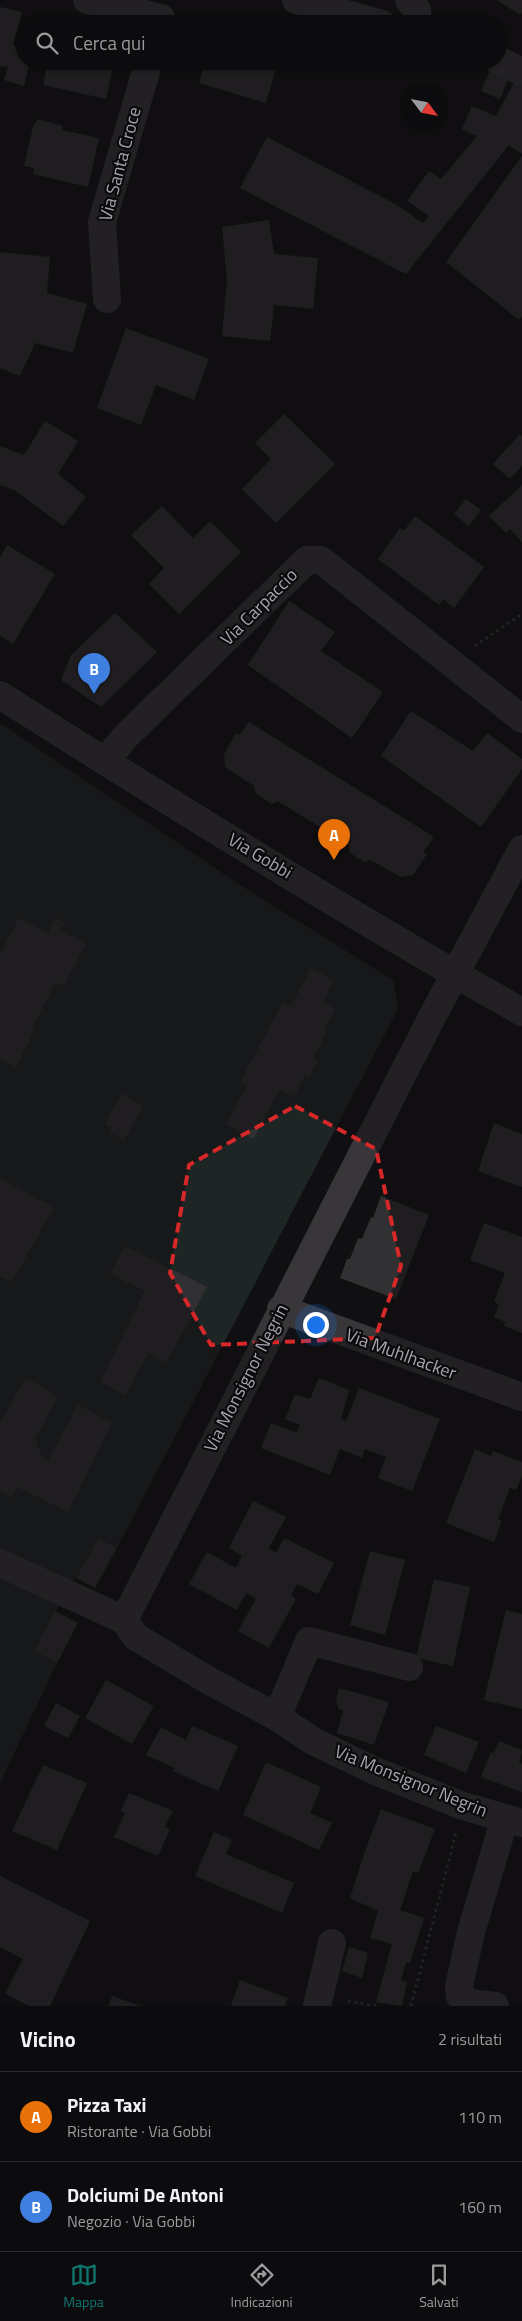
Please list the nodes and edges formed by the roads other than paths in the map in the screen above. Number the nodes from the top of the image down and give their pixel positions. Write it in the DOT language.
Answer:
graph roads {
  1 [pos="88,0"];
  2 [pos="296,0"];
  3 [pos="409,0"];
  4 [pos="150,15"];
  5 [pos="350,15"];
  6 [pos="417,15"];
  7 [pos="507,64"];
  8 [pos="146,70"];
  9 [pos="522,72"];
  10 [pos="107,299"];
  11 [pos="0,694"];
  12 [pos="522,719"];
  13 [pos="105,761"];
  14 [pos="522,849"];
  15 [pos="455,975"];
  16 [pos="522,1012"];
  17 [pos="281,1309"];
  18 [pos="522,1398"];
  19 [pos="0,1563"];
  20 [pos="124,1620"];
  21 [pos="409,1667"];
  22 [pos="277,1717"];
  23 [pos="514,1820"];
  24 [pos="332,1943"];
  25 [pos="317,2006"];
  26 [pos="496,2006"];
  1 -- 4 [label="street"];
  2 -- 5 [label="street"];
  3 -- 6 [label="street"];
  7 -- 9 [label="street"];
  8 -- 10 [label="street, Via Santa Croce"];
  11 -- 13 [label="street, Via Gobbi"];
  12 -- 13 [label="street, Via Carpaccio"];
  13 -- 15 [label="street, Via Gobbi"];
  14 -- 15 [label="street"];
  15 -- 16 [label="street, Via Gobbi"];
  15 -- 17 [label="street, Via Monsignor Negrin"];
  17 -- 18 [label="street, Via Muhlhacker"];
  17 -- 20 [label="street, Via Monsignor Negrin"];
  19 -- 20 [label="street"];
  20 -- 22 [label="street, Via Monsignor Negrin"];
  21 -- 22 [label="street"];
  22 -- 23 [label="street, Via Monsignor Negrin"];
  23 -- 26 [label="street"];
  24 -- 25 [label="street"];
}
